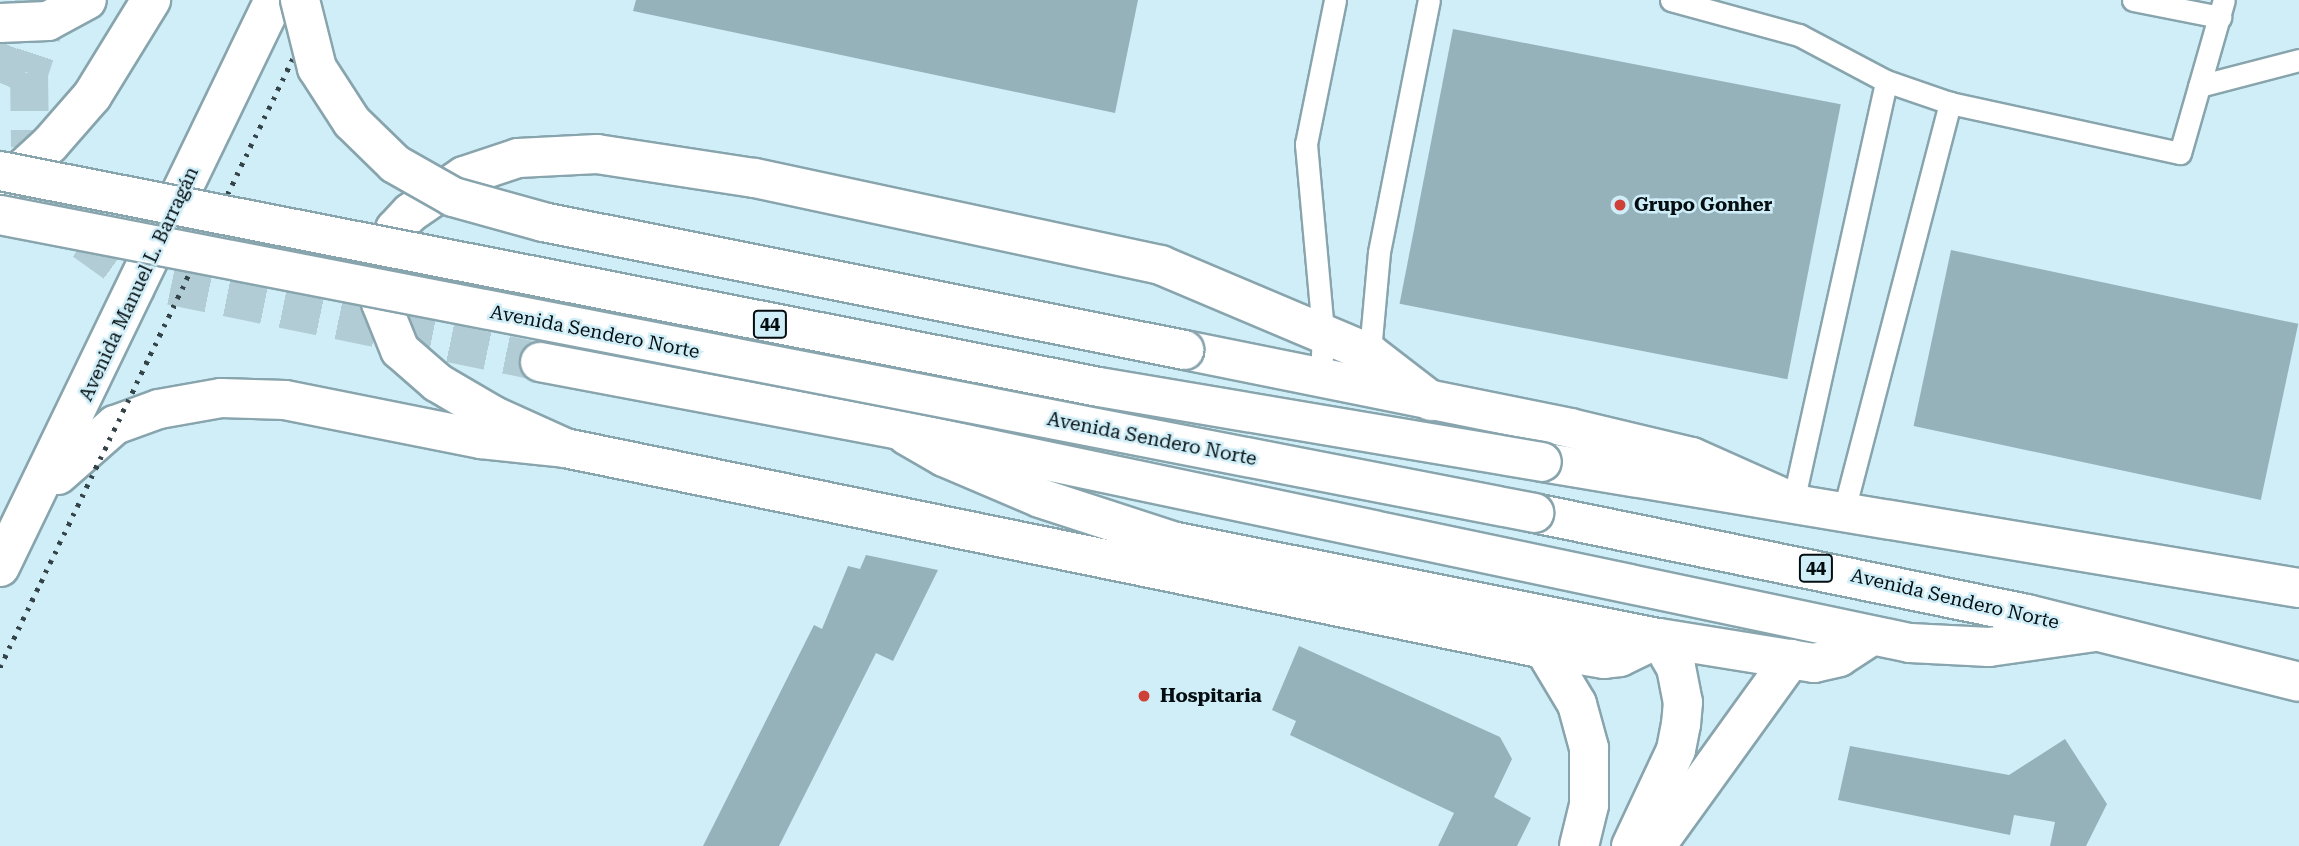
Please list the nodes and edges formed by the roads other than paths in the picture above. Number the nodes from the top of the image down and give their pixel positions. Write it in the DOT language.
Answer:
graph roads {
  1 [pos="87,0"];
  2 [pos="151,0"];
  3 [pos="274,0"];
  4 [pos="300,0"];
  5 [pos="1335,0"];
  6 [pos="1429,0"];
  7 [pos="1671,0"];
  8 [pos="2133,0"];
  9 [pos="2222,9"];
  10 [pos="0,23"];
  11 [pos="2299,60"];
  12 [pos="1886,81"];
  13 [pos="2199,86"];
  14 [pos="1950,103"];
  15 [pos="0,172"];
  16 [pos="0,190"];
  17 [pos="0,215"];
  18 [pos="1323,331"];
  19 [pos="540,362"];
  20 [pos="1369,371"];
  21 [pos="1321,379"];
  22 [pos="895,429"];
  23 [pos="565,449"];
  24 [pos="1790,501"];
  25 [pos="33,503"];
  26 [pos="1844,510"];
  27 [pos="0,567"];
  28 [pos="2298,585"];
  29 [pos="2095,632"];
  30 [pos="1871,636"];
  31 [pos="1659,638"];
  32 [pos="1544,649"];
  33 [pos="1791,659"];
  34 [pos="2299,682"];
  35 [pos="1579,846"];
  36 [pos="1631,846"];
  37 [pos="1656,846"];
  1 -- 10 [label="main road"];
  2 -- 16 [label="main road"];
  3 -- 25 [label="main road, Avenida Manuel L. Barragán"];
  4 -- 21 [label="main road, bridge"];
  5 -- 18 [label="lane"];
  6 -- 20 [label="lane"];
  7 -- 12 [label="lane"];
  8 -- 9 [label="lane"];
  9 -- 13 [label="lane"];
  11 -- 13 [label="lane"];
  12 -- 14 [label="lane"];
  12 -- 24 [label="lane"];
  13 -- 14 [label="lane"];
  14 -- 26 [label="lane"];
  15 -- 24 [label="main road, Avenida Sendero Norte / 44, bridge"];
  17 -- 29 [label="main road, Avenida Sendero Norte / 44, bridge"];
  18 -- 20 [label="main road"];
  18 -- 21 [label="lane"];
  18 -- 23 [label="main road"];
  19 -- 22 [label="main road"];
  20 -- 21 [label="main road"];
  20 -- 24 [label="main road"];
  22 -- 30 [label="main road"];
  22 -- 31 [label="main road"];
  23 -- 25 [label="main road"];
  23 -- 32 [label="main road"];
  24 -- 26 [label="main road, Avenida Sendero Norte / 44"];
  25 -- 27 [label="main road, Avenida Manuel L. Barragán"];
  26 -- 28 [label="main road, Avenida Sendero Norte / 44"];
  29 -- 30 [label="main road"];
  29 -- 34 [label="main road, Avenida Sendero Norte / 44"];
  30 -- 33 [label="main road"];
  31 -- 32 [label="main road"];
  31 -- 33 [label="main road"];
  31 -- 36 [label="main road"];
  32 -- 35 [label="main road"];
  33 -- 37 [label="main road"];
}
